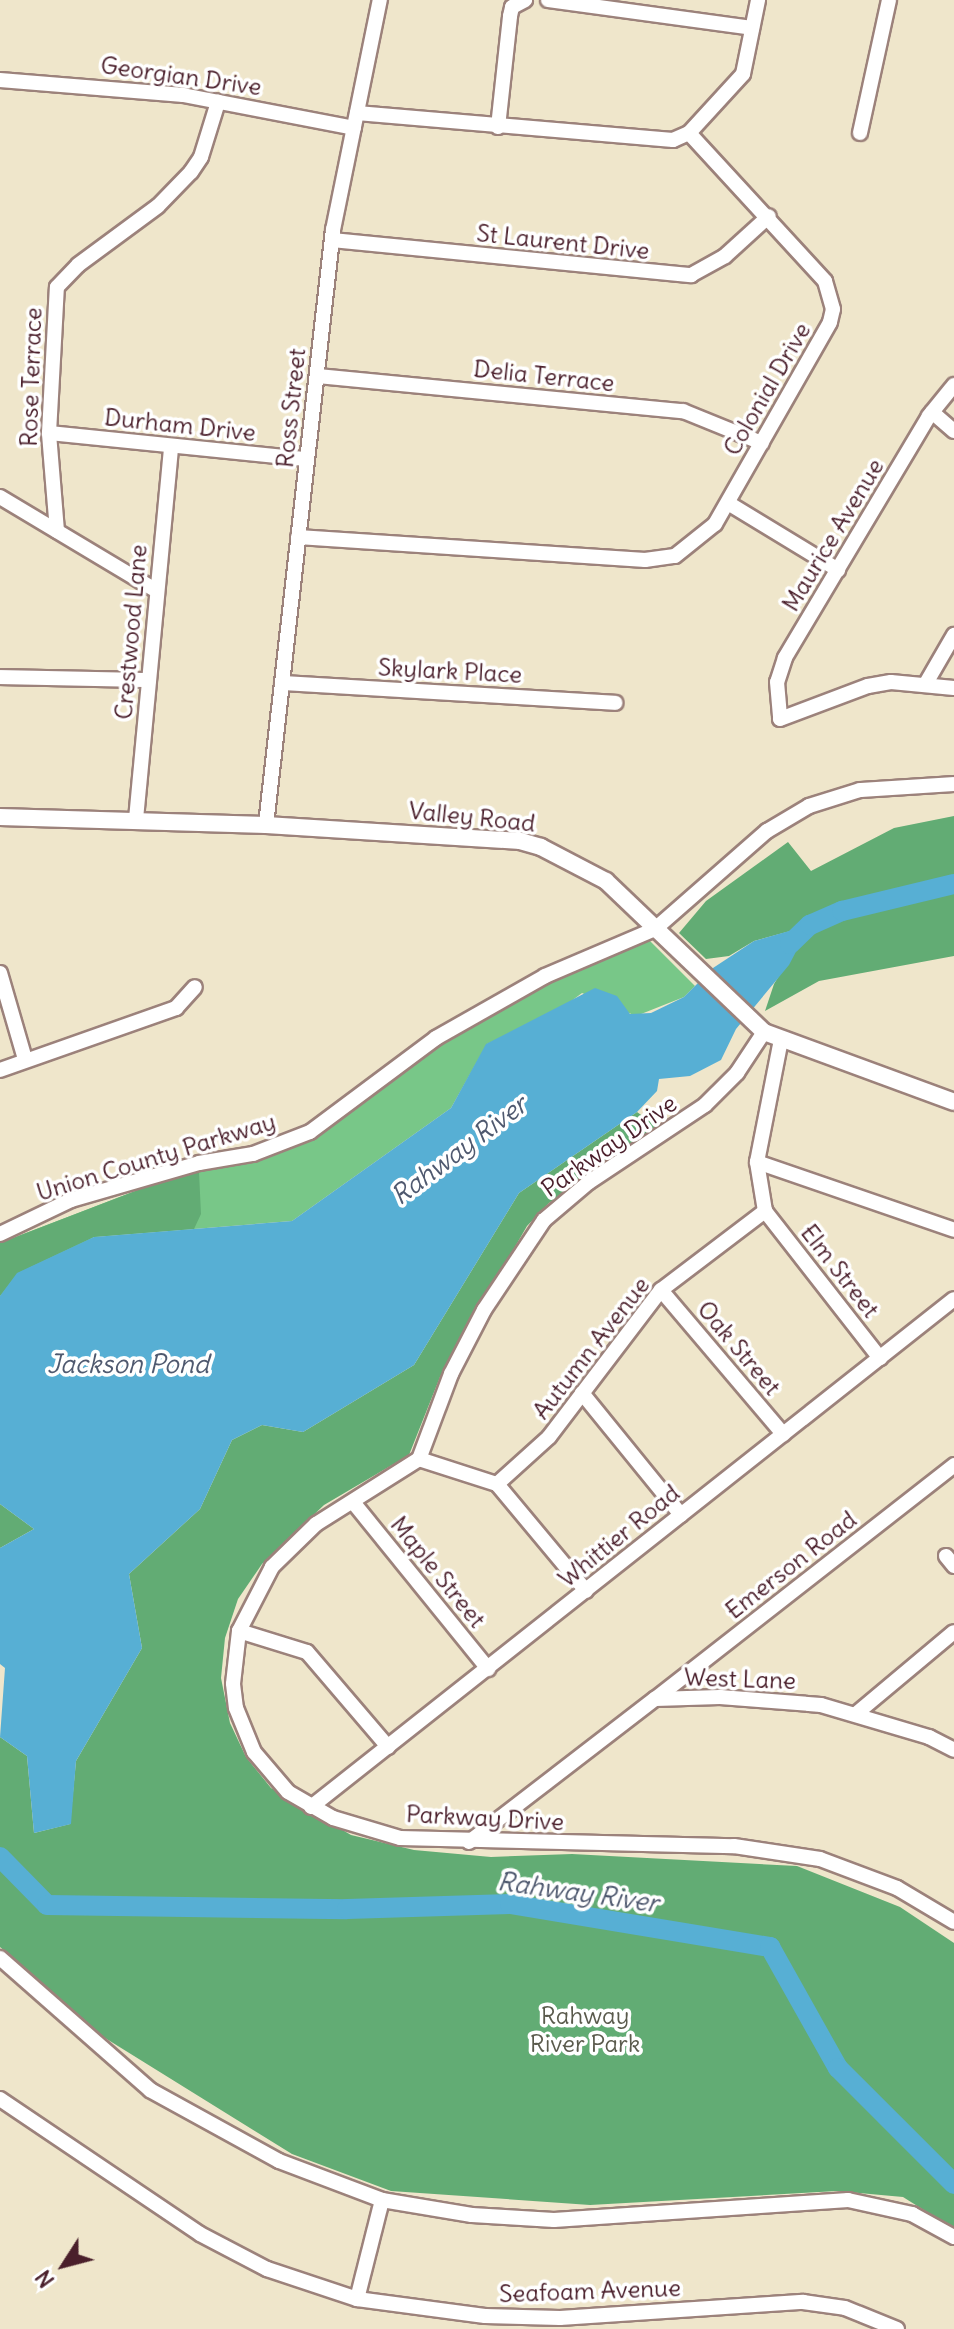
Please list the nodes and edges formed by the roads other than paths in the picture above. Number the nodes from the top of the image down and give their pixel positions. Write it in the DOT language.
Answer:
graph roads {
  1 [pos="380,0"];
  2 [pos="525,0"];
  3 [pos="548,0"];
  4 [pos="758,0"];
  5 [pos="889,0"];
  6 [pos="593,3"];
  7 [pos="752,28"];
  8 [pos="0,80"];
  9 [pos="218,102"];
  10 [pos="356,121"];
  11 [pos="498,127"];
  12 [pos="689,133"];
  13 [pos="860,133"];
  14 [pos="769,216"];
  15 [pos="332,240"];
  16 [pos="317,376"];
  17 [pos="954,385"];
  18 [pos="932,412"];
  19 [pos="954,431"];
  20 [pos="49,433"];
  21 [pos="762,443"];
  22 [pos="171,448"];
  23 [pos="307,459"];
  24 [pos="0,497"];
  25 [pos="728,503"];
  26 [pos="57,531"];
  27 [pos="298,537"];
  28 [pos="838,570"];
  29 [pos="157,591"];
  30 [pos="954,635"];
  31 [pos="0,677"];
  32 [pos="149,680"];
  33 [pos="282,683"];
  34 [pos="925,685"];
  35 [pos="954,688"];
  36 [pos="615,703"];
  37 [pos="954,784"];
  38 [pos="0,817"];
  39 [pos="136,819"];
  40 [pos="266,825"];
  41 [pos="655,929"];
  42 [pos="0,973"];
  43 [pos="195,987"];
  44 [pos="759,1028"];
  45 [pos="781,1040"];
  46 [pos="25,1059"];
  47 [pos="0,1070"];
  48 [pos="954,1102"];
  49 [pos="757,1162"];
  50 [pos="765,1211"];
  51 [pos="954,1230"];
  52 [pos="0,1234"];
  53 [pos="661,1290"];
  54 [pos="954,1299"];
  55 [pos="880,1358"];
  56 [pos="582,1393"];
  57 [pos="783,1434"];
  58 [pos="419,1459"];
  59 [pos="954,1465"];
  60 [pos="497,1484"];
  61 [pos="353,1502"];
  62 [pos="681,1515"];
  63 [pos="586,1591"];
  64 [pos="239,1631"];
  65 [pos="954,1632"];
  66 [pos="488,1669"];
  67 [pos="655,1699"];
  68 [pos="857,1713"];
  69 [pos="388,1747"];
  70 [pos="954,1750"];
  71 [pos="311,1807"];
  72 [pos="469,1842"];
  73 [pos="954,1922"];
  74 [pos="0,1958"];
  75 [pos="0,2099"];
  76 [pos="382,2200"];
  77 [pos="954,2237"];
  78 [pos="357,2299"];
  79 [pos="897,2329"];
  1 -- 10 [label="street, Ross Street"];
  2 -- 11 [label="street"];
  3 -- 6 [label="street"];
  4 -- 7 [label="street"];
  5 -- 13 [label="street"];
  6 -- 7 [label="street"];
  7 -- 12 [label="street"];
  8 -- 9 [label="street, Georgian Drive"];
  9 -- 10 [label="street, Georgian Drive"];
  9 -- 20 [label="street, Rose Terrace"];
  10 -- 11 [label="street"];
  10 -- 15 [label="street, Ross Street"];
  11 -- 12 [label="street"];
  12 -- 14 [label="street, Colonial Drive"];
  14 -- 15 [label="street, St Laurent Drive"];
  14 -- 21 [label="street, Colonial Drive"];
  15 -- 16 [label="street, Ross Street"];
  16 -- 21 [label="street, Delia Terrace"];
  16 -- 23 [label="street, Ross Street"];
  17 -- 18 [label="street, Maurice Avenue"];
  18 -- 19 [label="street"];
  18 -- 28 [label="street, Maurice Avenue"];
  20 -- 22 [label="street, Durham Drive"];
  20 -- 26 [label="street, Rose Terrace"];
  21 -- 25 [label="street, Colonial Drive"];
  22 -- 23 [label="street, Durham Drive"];
  22 -- 29 [label="street, Crestwood Lane"];
  23 -- 27 [label="street, Ross Street"];
  24 -- 26 [label="street"];
  25 -- 27 [label="street, Colonial Drive"];
  25 -- 28 [label="street"];
  26 -- 29 [label="street"];
  27 -- 33 [label="street, Ross Street"];
  28 -- 34 [label="street, Maurice Avenue"];
  29 -- 32 [label="street, Crestwood Lane"];
  30 -- 34 [label="street"];
  31 -- 32 [label="street"];
  32 -- 39 [label="street, Crestwood Lane"];
  33 -- 36 [label="street, Skylark Place"];
  33 -- 40 [label="street, Ross Street"];
  34 -- 35 [label="street"];
  37 -- 41 [label="street"];
  38 -- 39 [label="street, Valley Road"];
  39 -- 40 [label="street, Valley Road"];
  40 -- 41 [label="street, Valley Road"];
  41 -- 44 [label="street, Valley Road"];
  41 -- 52 [label="street, Union County Parkway"];
  42 -- 46 [label="street"];
  43 -- 46 [label="street"];
  44 -- 45 [label="street, Valley Road"];
  44 -- 58 [label="street, Parkway Drive"];
  45 -- 48 [label="street, Valley Road"];
  45 -- 49 [label="street"];
  46 -- 47 [label="street"];
  49 -- 50 [label="street"];
  49 -- 51 [label="street"];
  50 -- 53 [label="street, Autumn Avenue"];
  50 -- 55 [label="street, Elm Street"];
  53 -- 56 [label="street, Autumn Avenue"];
  53 -- 57 [label="street, Oak Street"];
  54 -- 55 [label="street, Whittier Road"];
  55 -- 57 [label="street, Whittier Road"];
  56 -- 60 [label="street, Autumn Avenue"];
  56 -- 62 [label="street"];
  57 -- 62 [label="street, Whittier Road"];
  58 -- 60 [label="street"];
  58 -- 61 [label="street, Parkway Drive"];
  59 -- 67 [label="street, Emerson Road"];
  60 -- 63 [label="street"];
  61 -- 64 [label="street, Parkway Drive"];
  61 -- 66 [label="street, Maple Street"];
  62 -- 63 [label="street, Whittier Road"];
  63 -- 66 [label="street, Whittier Road"];
  64 -- 69 [label="street"];
  64 -- 71 [label="street, Parkway Drive"];
  65 -- 68 [label="street"];
  66 -- 69 [label="street, Whittier Road"];
  67 -- 68 [label="street, West Lane"];
  67 -- 72 [label="street, West Lane"];
  68 -- 70 [label="street, West Lane"];
  69 -- 71 [label="street, Whittier Road"];
  71 -- 72 [label="street, Parkway Drive"];
  72 -- 73 [label="street, Parkway Drive"];
  74 -- 76 [label="street"];
  75 -- 78 [label="street, Seafoam Avenue"];
  76 -- 77 [label="street"];
  76 -- 78 [label="street"];
  78 -- 79 [label="street, Seafoam Avenue"];
}
